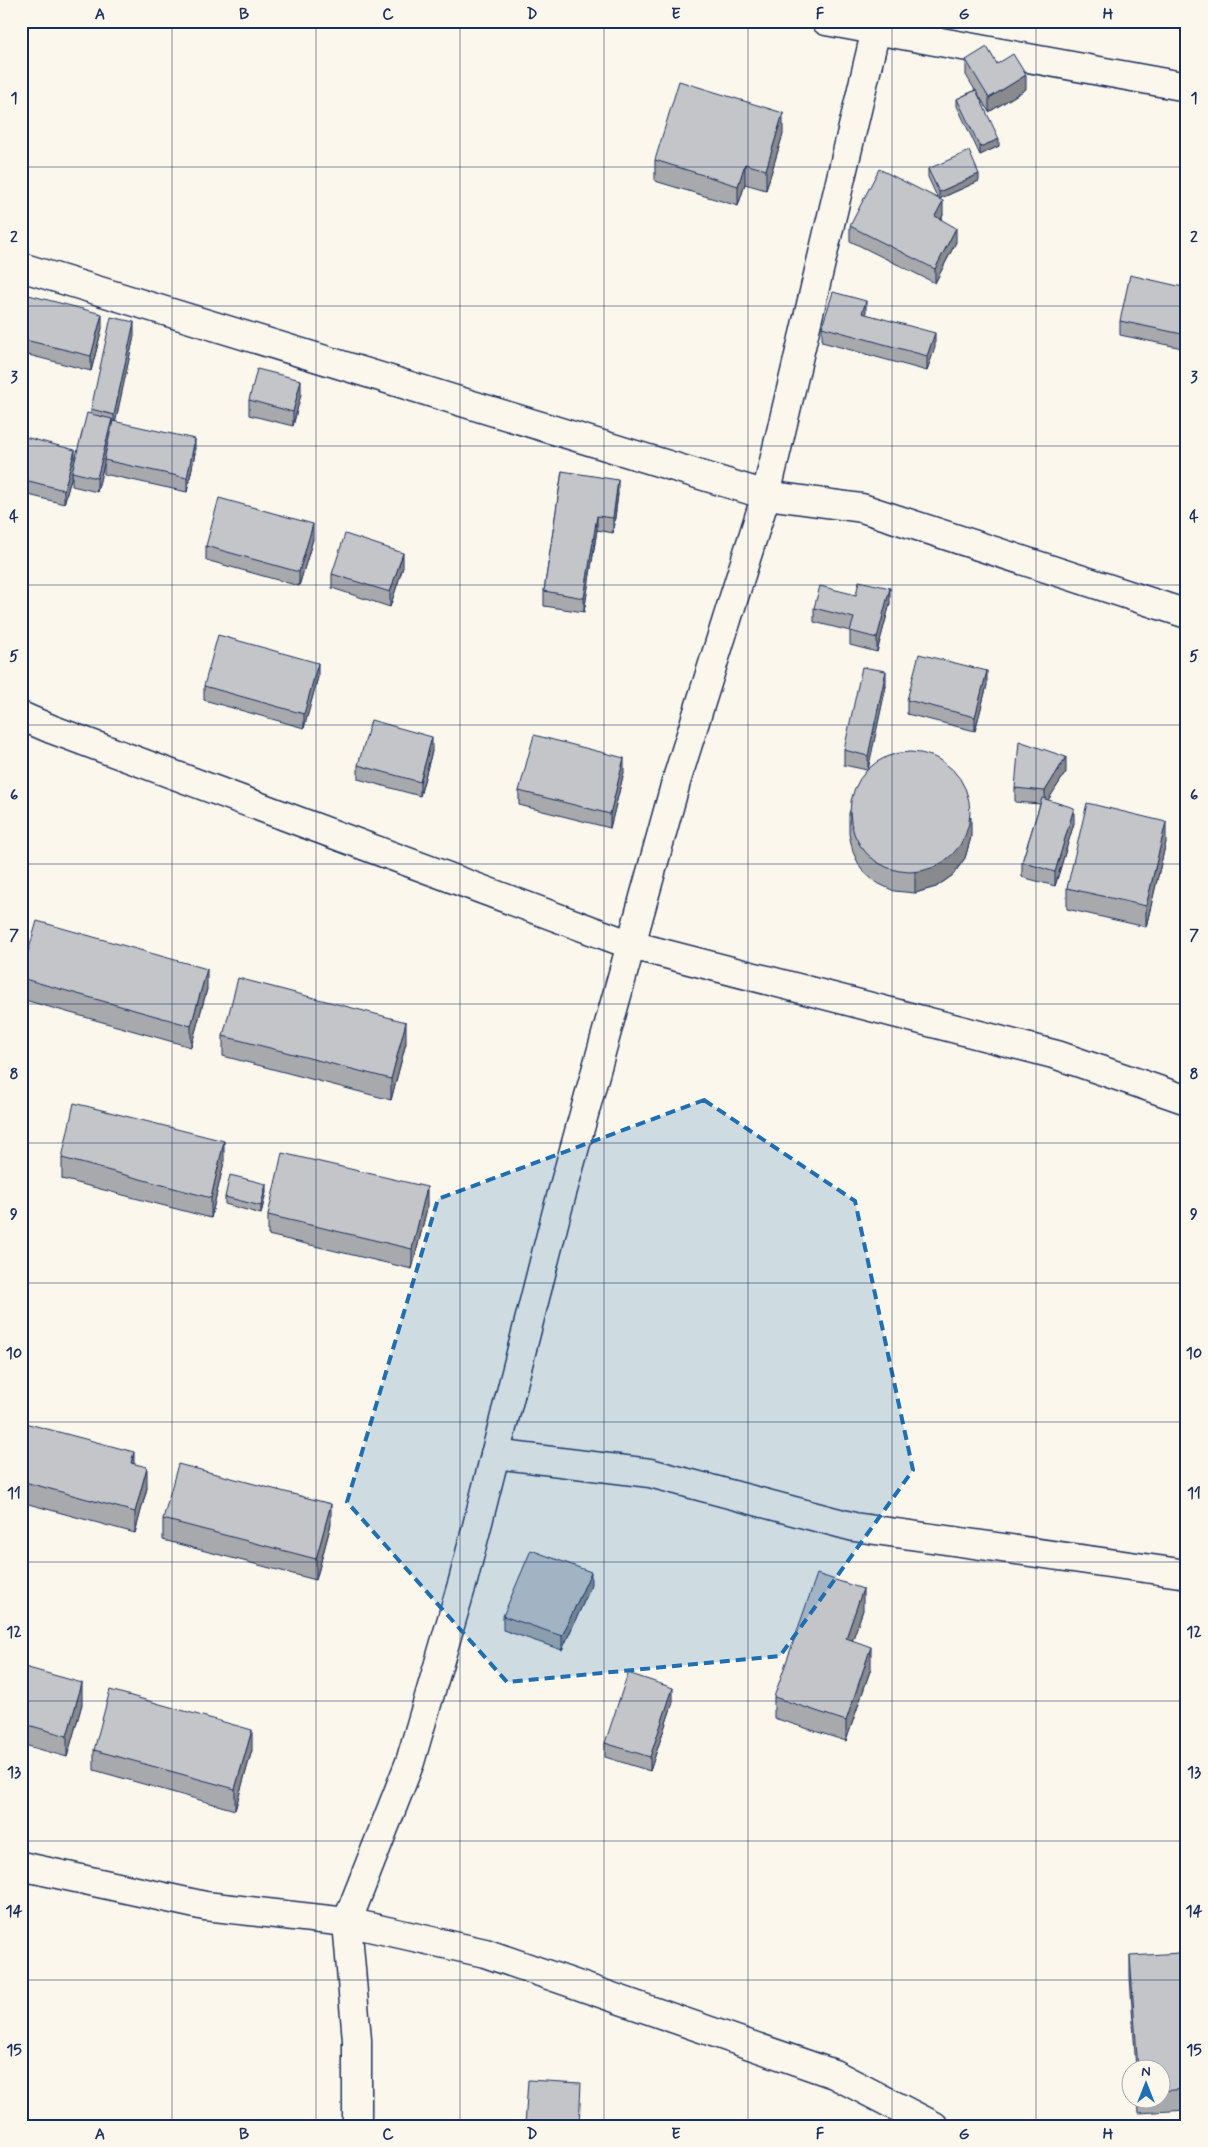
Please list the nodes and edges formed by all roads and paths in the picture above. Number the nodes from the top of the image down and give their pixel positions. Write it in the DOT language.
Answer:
graph roads {
  1 [pos="826,21"];
  2 [pos="876,26"];
  3 [pos="1187,87"];
  4 [pos="21,267"];
  5 [pos="766,495"];
  6 [pos="1187,614"];
  7 [pos="21,716"];
  8 [pos="631,945"];
  9 [pos="1187,1100"];
  10 [pos="495,1454"];
  11 [pos="1187,1574"];
  12 [pos="21,1866"];
  13 [pos="347,1922"];
  14 [pos="357,2126"];
  15 [pos="934,2126"];
  1 -- 2 [label="street"];
  2 -- 3 [label="street"];
  2 -- 5 [label="street"];
  4 -- 5 [label="street"];
  5 -- 6 [label="street"];
  5 -- 8 [label="street"];
  7 -- 8 [label="street"];
  8 -- 9 [label="street"];
  8 -- 10 [label="street"];
  10 -- 11 [label="street"];
  10 -- 13 [label="street"];
  12 -- 13 [label="street"];
  13 -- 14 [label="street"];
  13 -- 15 [label="street"];
}
